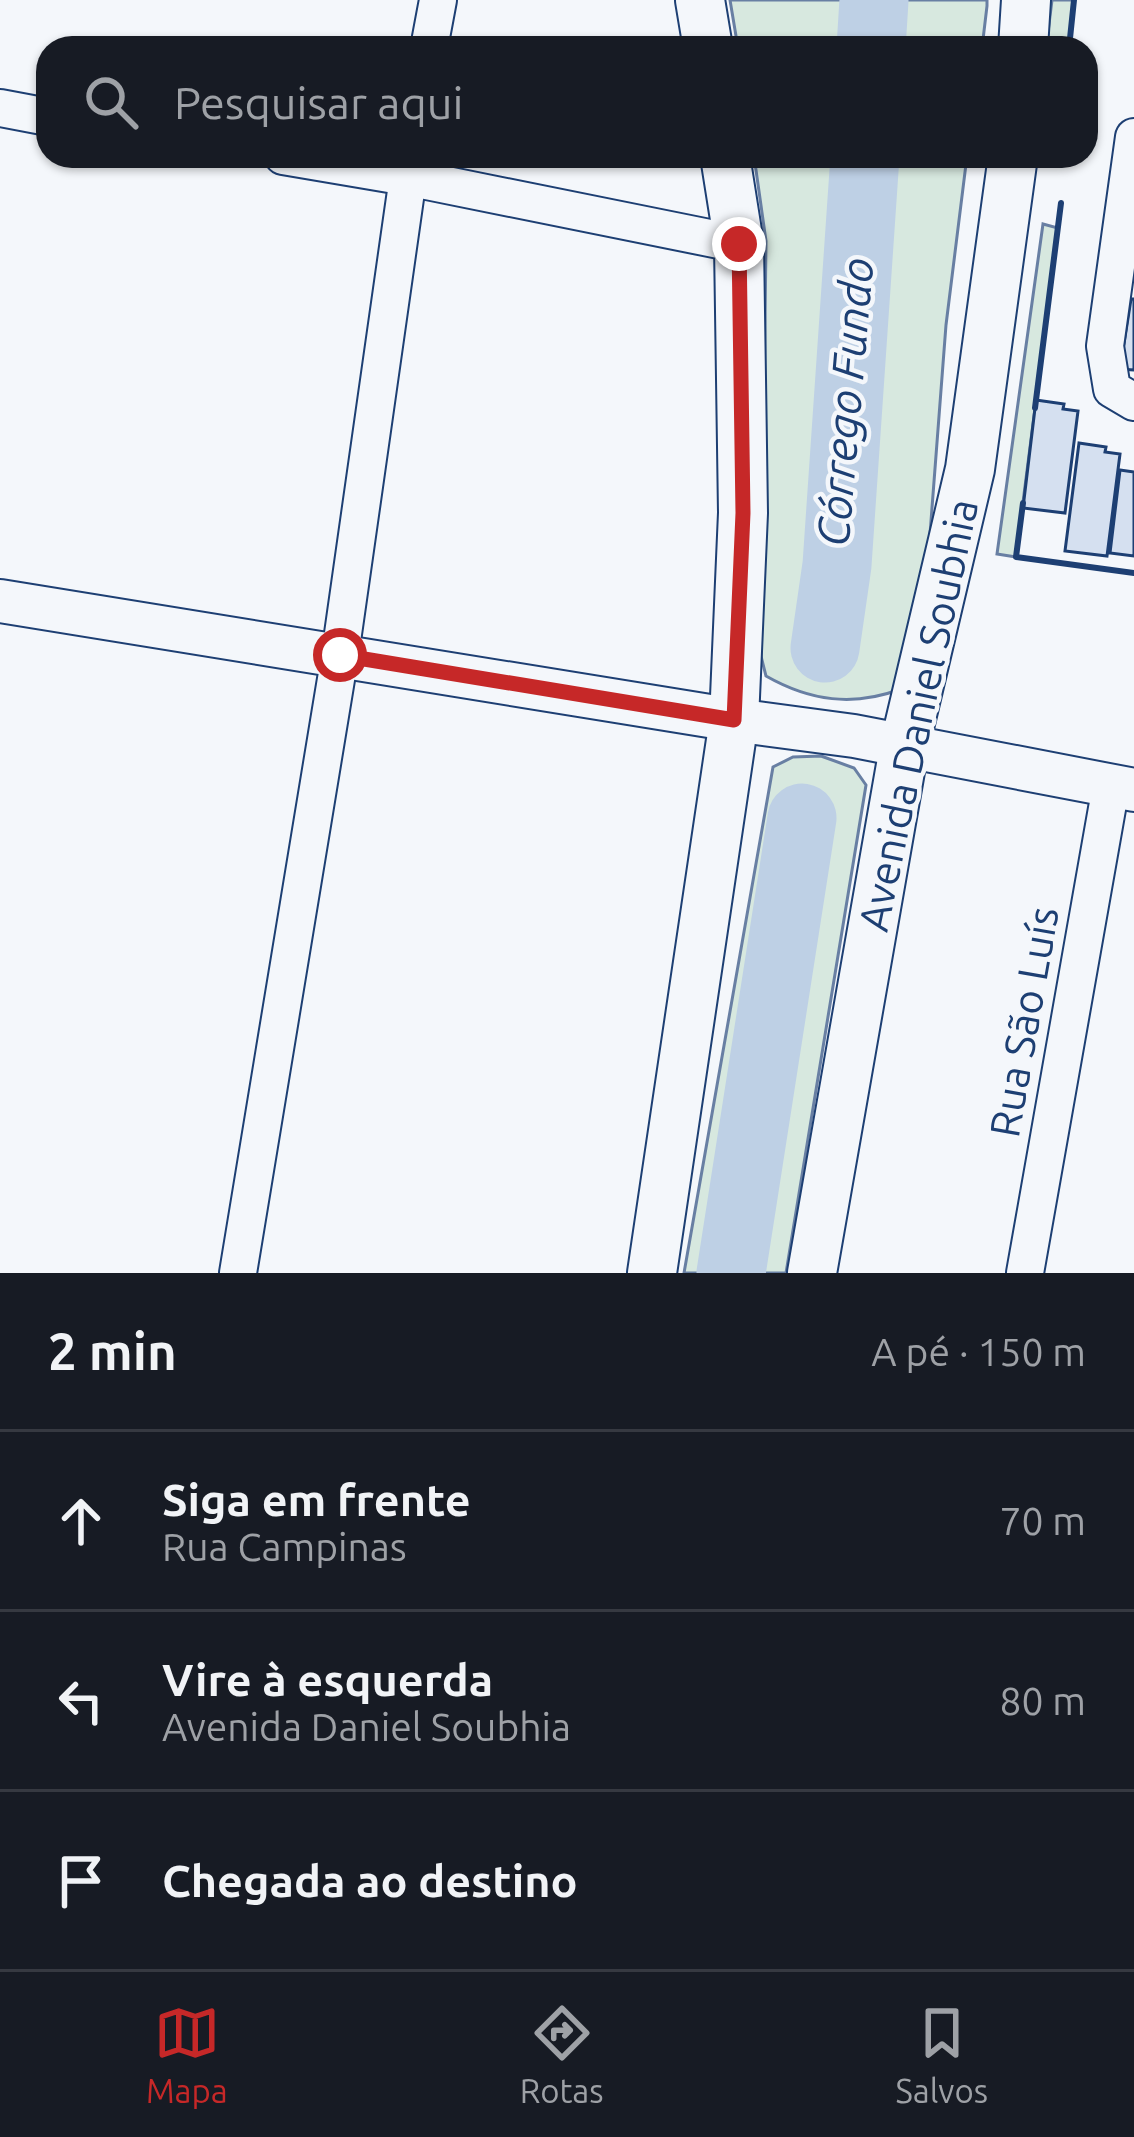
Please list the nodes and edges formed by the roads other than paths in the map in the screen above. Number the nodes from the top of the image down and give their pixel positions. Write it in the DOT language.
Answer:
graph roads {
  1 [pos="438,0"];
  2 [pos="700,0"];
  3 [pos="1027,0"];
  4 [pos="431,36"];
  5 [pos="705,36"];
  6 [pos="1024,36"];
  7 [pos="0,108"];
  8 [pos="36,114"];
  9 [pos="1134,139"];
  10 [pos="409,168"];
  11 [pos="417,168"];
  12 [pos="726,168"];
  13 [pos="1011,168"];
  14 [pos="739,244"];
  15 [pos="1123,396"];
  16 [pos="0,601"];
  17 [pos="340,655"];
  18 [pos="734,720"];
  19 [pos="904,748"];
  20 [pos="1123,788"];
  21 [pos="238,1273"];
  22 [pos="652,1273"];
  23 [pos="812,1273"];
  24 [pos="1025,1273"];
  1 -- 4 [label="street"];
  2 -- 5 [label="main road"];
  3 -- 6 [label="main road"];
  7 -- 8 [label="street"];
  9 -- 15 [label="street"];
  10 -- 17 [label="street"];
  11 -- 14 [label="street"];
  12 -- 14 [label="main road"];
  13 -- 19 [label="main road, Avenida Daniel Soubhia"];
  14 -- 18 [label="main road"];
  16 -- 17 [label="street"];
  17 -- 18 [label="street"];
  17 -- 21 [label="street"];
  18 -- 19 [label="street"];
  18 -- 22 [label="main road"];
  19 -- 20 [label="street"];
  19 -- 23 [label="main road, Avenida Daniel Soubhia"];
  20 -- 24 [label="street, Rua São Luís"];
}
